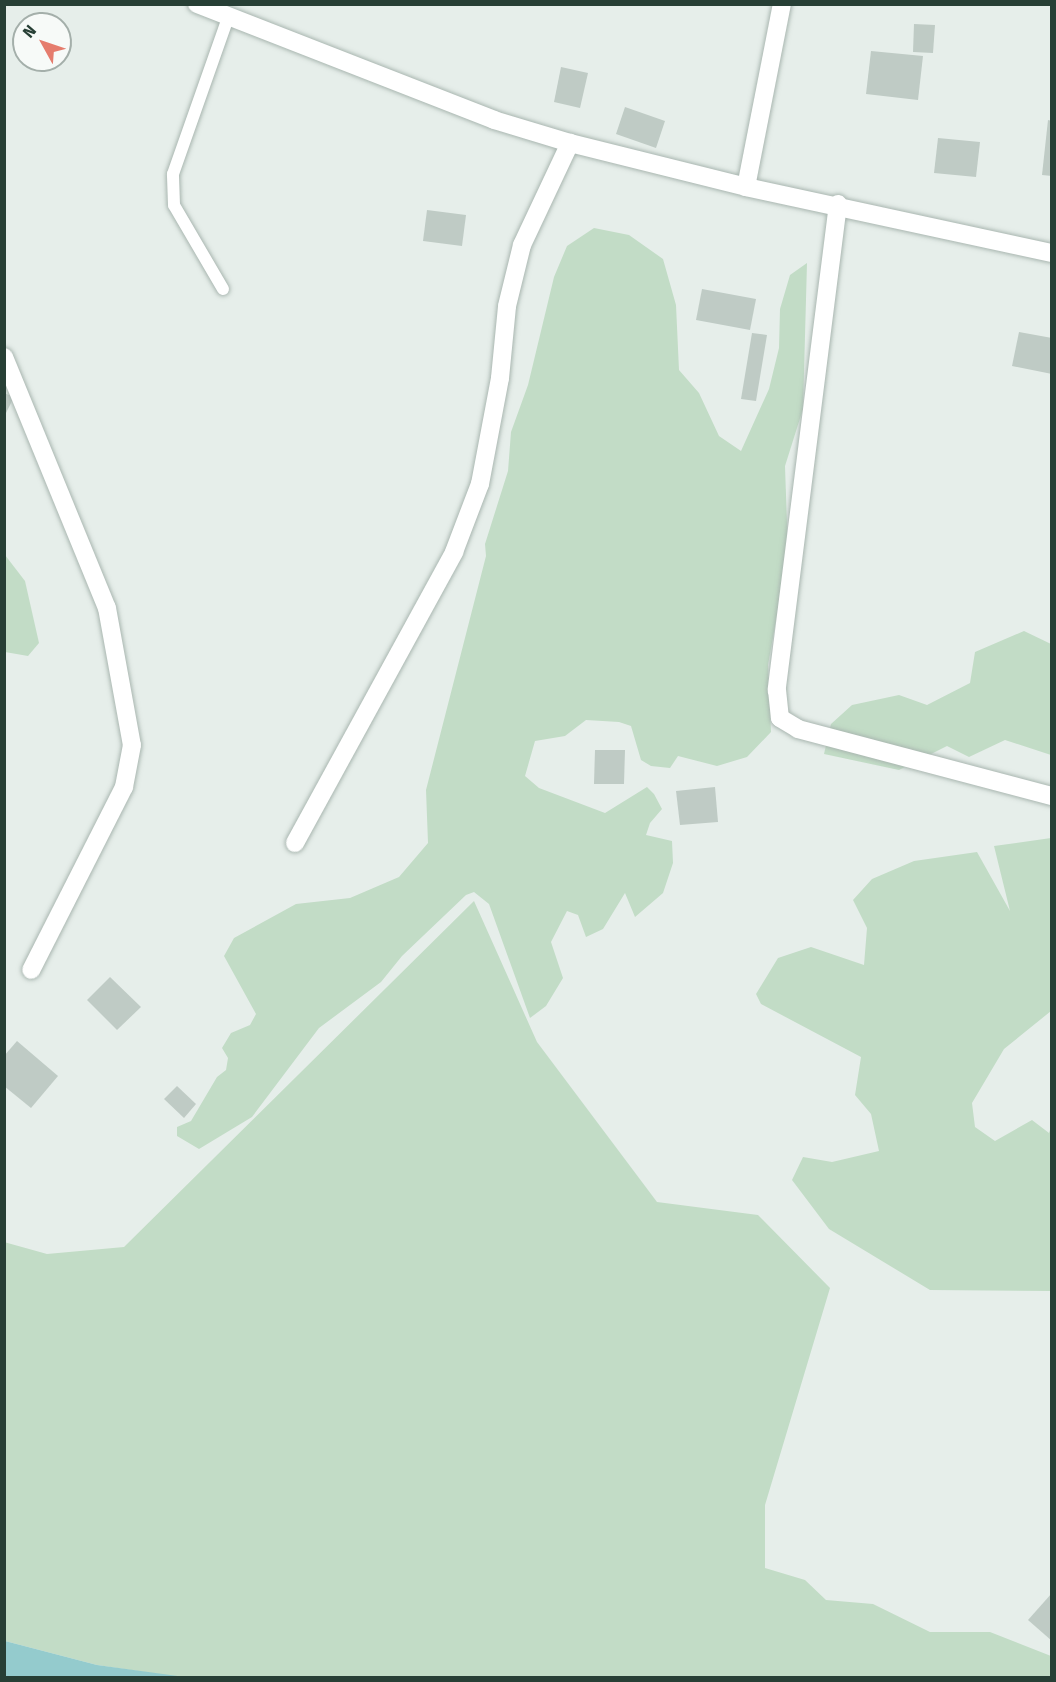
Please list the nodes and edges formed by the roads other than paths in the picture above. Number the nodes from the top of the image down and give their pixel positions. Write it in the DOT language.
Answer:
graph roads {
  1 [pos="197,4"];
  2 [pos="782,4"];
  3 [pos="229,15"];
  4 [pos="570,143"];
  5 [pos="746,187"];
  6 [pos="838,204"];
  7 [pos="1052,252"];
  8 [pos="223,289"];
  9 [pos="4,357"];
  10 [pos="1052,796"];
  11 [pos="295,843"];
  12 [pos="31,970"];
  1 -- 3 [label="street"];
  2 -- 5 [label="street"];
  3 -- 4 [label="street"];
  3 -- 8 [label="lane"];
  4 -- 5 [label="street"];
  4 -- 11 [label="street"];
  5 -- 6 [label="street"];
  6 -- 7 [label="street"];
  6 -- 10 [label="street"];
  9 -- 12 [label="street"];
}
